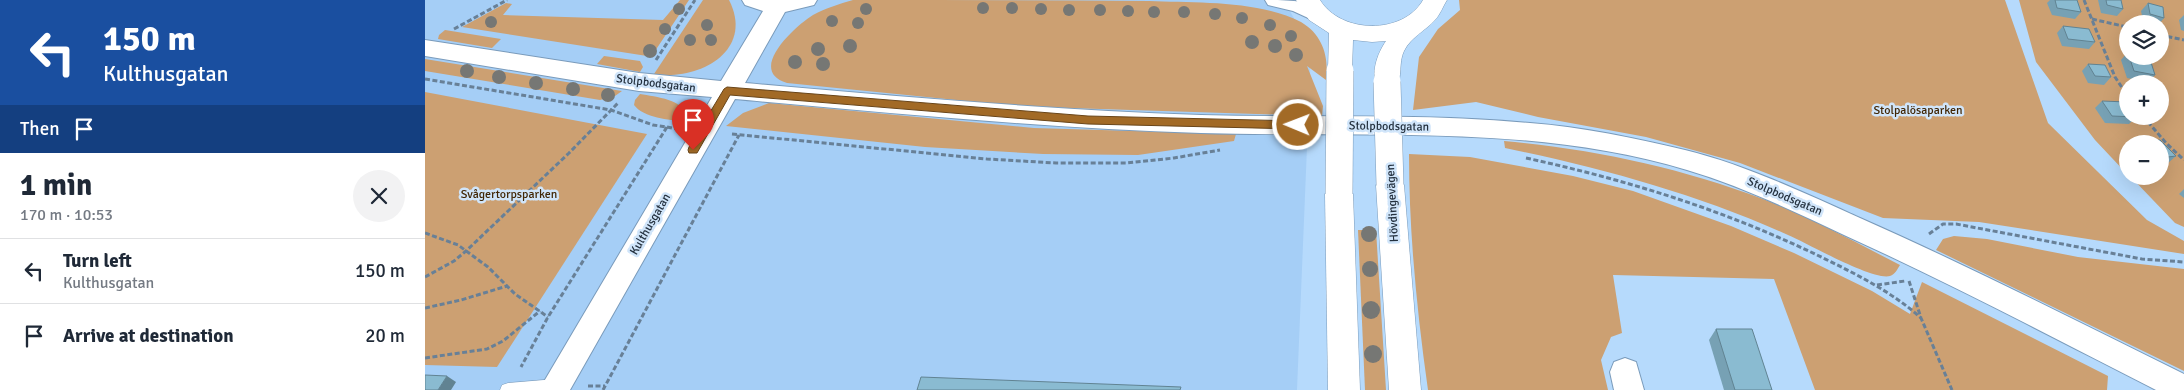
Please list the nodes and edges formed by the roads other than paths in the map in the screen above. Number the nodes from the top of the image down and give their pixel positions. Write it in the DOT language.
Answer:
graph roads {
  1 [pos="806,0"];
  2 [pos="1276,0"];
  3 [pos="1435,0"];
  4 [pos="765,3"];
  5 [pos="1313,7"];
  6 [pos="1414,24"];
  7 [pos="1341,28"];
  8 [pos="425,48"];
  9 [pos="727,91"];
  10 [pos="555,388"];
  11 [pos="2184,389"];
  12 [pos="508,390"];
  13 [pos="1344,390"];
  14 [pos="1405,390"];
  1 -- 4 [label="street, Kulthusgatan"];
  2 -- 5 [label="street"];
  3 -- 6 [label="street, Hövdingevägen"];
  4 -- 9 [label="street, Kulthusgatan"];
  5 -- 7 [label="street, Hövdingevägen"];
  6 -- 7 [label="street, Hövdingevägen"];
  6 -- 14 [label="street, Hövdingevägen, bridge"];
  7 -- 13 [label="street, bridge"];
  8 -- 9 [label="street, Stolpbodsgatan"];
  9 -- 10 [label="street, Kulthusgatan"];
  9 -- 11 [label="street, Stolpbodsgatan"];
  10 -- 12 [label="lane"];
}
